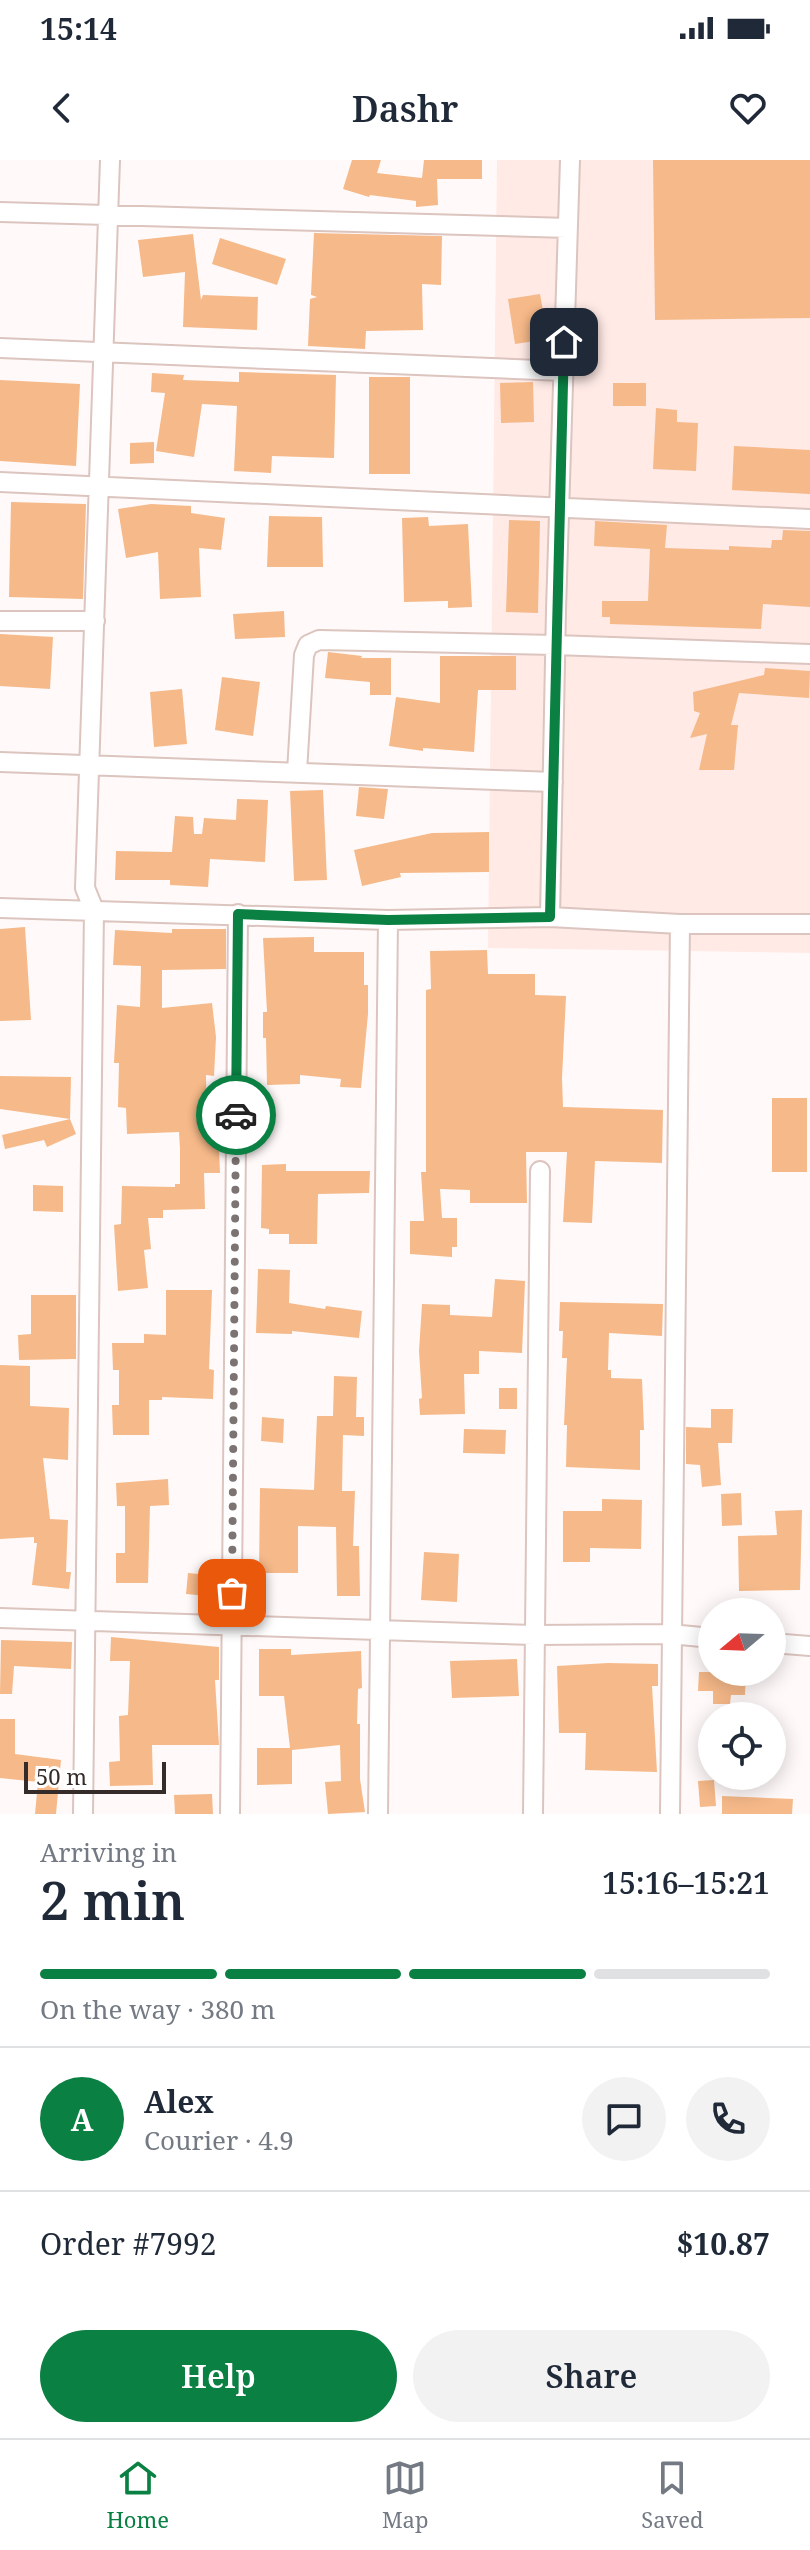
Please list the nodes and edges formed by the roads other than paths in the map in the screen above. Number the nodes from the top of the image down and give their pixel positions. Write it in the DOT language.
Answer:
graph roads {
  1 [pos="110,160"];
  2 [pos="570,160"];
  3 [pos="0,212"];
  4 [pos="108,217"];
  5 [pos="568,228"];
  6 [pos="0,348"];
  7 [pos="103,353"];
  8 [pos="563,371"];
  9 [pos="0,482"];
  10 [pos="99,485"];
  11 [pos="559,507"];
  12 [pos="810,519"];
  13 [pos="0,621"];
  14 [pos="95,621"];
  15 [pos="555,645"];
  16 [pos="810,654"];
  17 [pos="0,762"];
  18 [pos="89,764"];
  19 [pos="297,772"];
  20 [pos="553,782"];
  21 [pos="0,908"];
  22 [pos="94,910"];
  23 [pos="238,914"];
  24 [pos="550,917"];
  25 [pos="388,920"];
  26 [pos="680,924"];
  27 [pos="810,924"];
  28 [pos="540,1171"];
  29 [pos="0,1618"];
  30 [pos="85,1619"];
  31 [pos="231,1624"];
  32 [pos="379,1629"];
  33 [pos="670,1634"];
  34 [pos="534,1635"];
  35 [pos="698,1637"];
  36 [pos="786,1644"];
  37 [pos="810,1646"];
  38 [pos="83,1814"];
  39 [pos="230,1814"];
  40 [pos="378,1814"];
  41 [pos="533,1814"];
  42 [pos="670,1814"];
  1 -- 4 [label="street"];
  2 -- 5 [label="street"];
  3 -- 4 [label="street"];
  4 -- 5 [label="street"];
  4 -- 7 [label="street"];
  5 -- 8 [label="street"];
  6 -- 7 [label="street"];
  7 -- 8 [label="street"];
  7 -- 10 [label="street"];
  8 -- 11 [label="street"];
  9 -- 10 [label="street"];
  10 -- 11 [label="street"];
  10 -- 14 [label="street"];
  11 -- 12 [label="street"];
  11 -- 15 [label="street"];
  13 -- 14 [label="street"];
  14 -- 18 [label="street"];
  15 -- 16 [label="street"];
  15 -- 19 [label="street"];
  15 -- 20 [label="street"];
  17 -- 18 [label="street"];
  18 -- 19 [label="street"];
  18 -- 22 [label="street"];
  19 -- 20 [label="street"];
  20 -- 24 [label="street"];
  21 -- 22 [label="street"];
  22 -- 23 [label="street"];
  22 -- 30 [label="street"];
  23 -- 25 [label="street"];
  23 -- 31 [label="street"];
  24 -- 25 [label="street"];
  24 -- 26 [label="street"];
  25 -- 32 [label="street"];
  26 -- 27 [label="street"];
  26 -- 33 [label="street"];
  28 -- 34 [label="street"];
  29 -- 30 [label="street"];
  30 -- 31 [label="street"];
  30 -- 38 [label="street"];
  31 -- 32 [label="street"];
  31 -- 39 [label="street"];
  32 -- 34 [label="street"];
  32 -- 40 [label="street"];
  33 -- 34 [label="street"];
  33 -- 35 [label="street"];
  33 -- 42 [label="street"];
  34 -- 41 [label="street"];
  36 -- 37 [label="street"];
}
